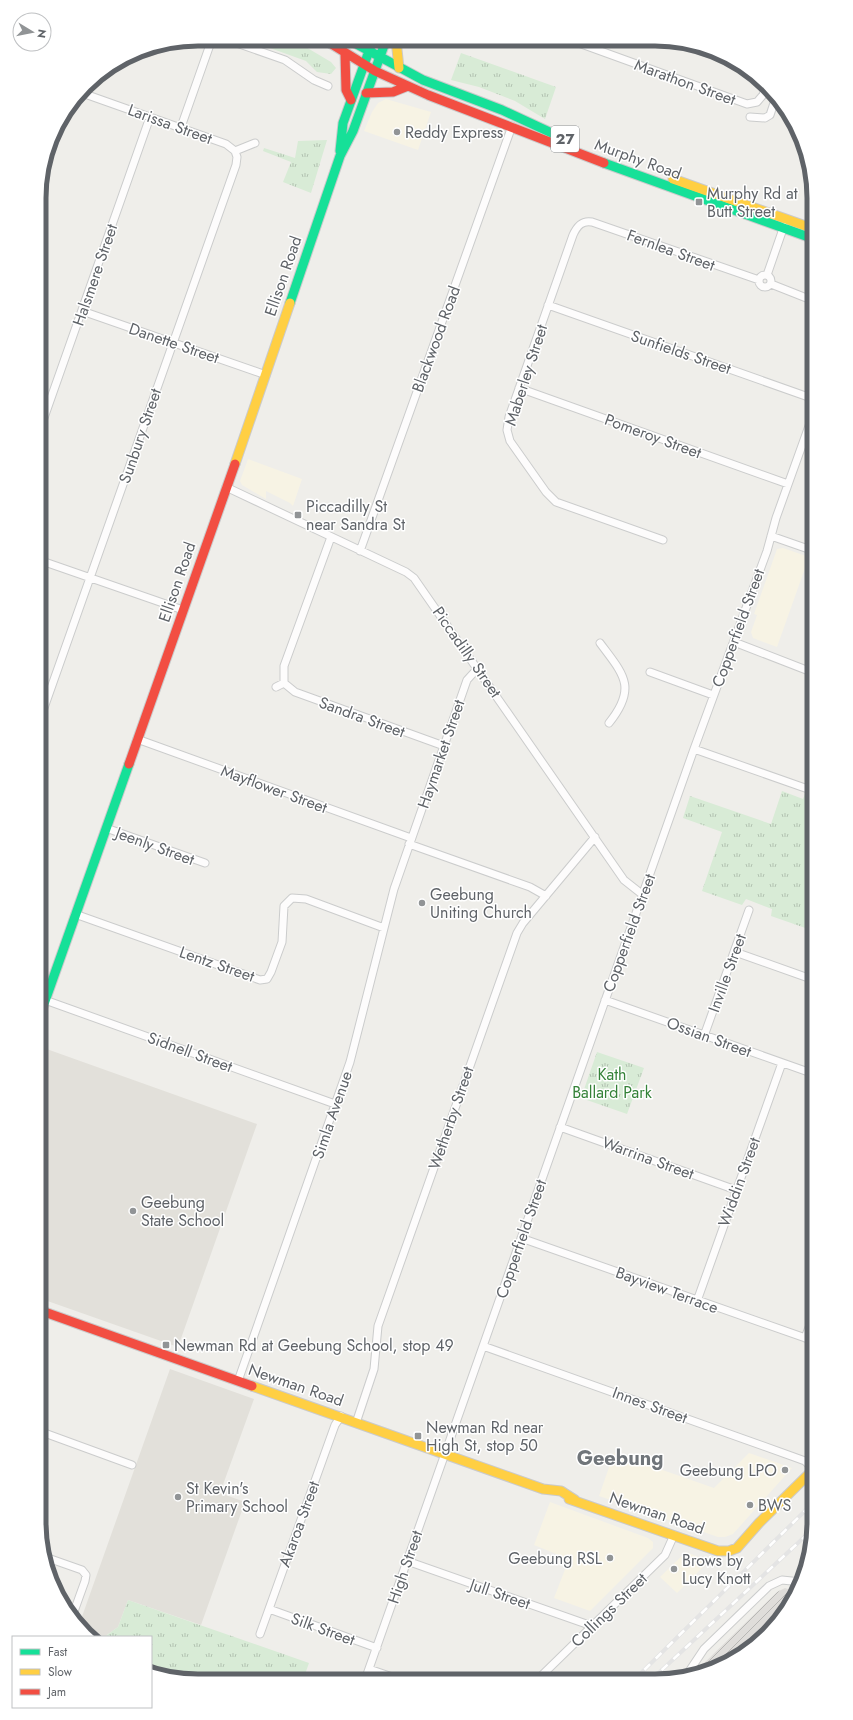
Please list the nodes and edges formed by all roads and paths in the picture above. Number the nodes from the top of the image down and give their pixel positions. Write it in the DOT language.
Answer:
graph roads {
  1 [pos="209,46"];
  2 [pos="245,46"];
  3 [pos="334,46"];
  4 [pos="358,46"];
  5 [pos="370,46"];
  6 [pos="384,46"];
  7 [pos="397,46"];
  8 [pos="587,46"];
  9 [pos="368,52"];
  10 [pos="345,53"];
  11 [pos="380,58"];
  12 [pos="364,64"];
  13 [pos="399,68"];
  14 [pos="375,71"];
  15 [pos="328,86"];
  16 [pos="408,86"];
  17 [pos="764,93"];
  18 [pos="366,94"];
  19 [pos="87,95"];
  20 [pos="350,100"];
  21 [pos="774,104"];
  22 [pos="150,117"];
  23 [pos="750,117"];
  24 [pos="512,126"];
  25 [pos="180,127"];
  26 [pos="255,143"];
  27 [pos="235,151"];
  28 [pos="340,156"];
  29 [pos="786,219"];
  30 [pos="582,222"];
  31 [pos="807,226"];
  32 [pos="783,229"];
  33 [pos="807,237"];
  34 [pos="767,275"];
  35 [pos="759,280"];
  36 [pos="771,284"];
  37 [pos="807,298"];
  38 [pos="548,305"];
  39 [pos="82,311"];
  40 [pos="173,342"];
  41 [pos="266,375"];
  42 [pos="519,388"];
  43 [pos="807,397"];
  44 [pos="46,411"];
  45 [pos="807,431"];
  46 [pos="788,484"];
  47 [pos="226,488"];
  48 [pos="771,536"];
  49 [pos="331,537"];
  50 [pos="663,540"];
  51 [pos="807,549"];
  52 [pos="360,551"];
  53 [pos="46,562"];
  54 [pos="90,578"];
  55 [pos="183,610"];
  56 [pos="734,642"];
  57 [pos="600,643"];
  58 [pos="478,668"];
  59 [pos="807,669"];
  60 [pos="650,672"];
  61 [pos="284,684"];
  62 [pos="276,687"];
  63 [pos="713,695"];
  64 [pos="46,702"];
  65 [pos="609,723"];
  66 [pos="137,739"];
  67 [pos="444,746"];
  68 [pos="694,749"];
  69 [pos="805,788"];
  70 [pos="106,828"];
  71 [pos="595,837"];
  72 [pos="410,841"];
  73 [pos="205,863"];
  74 [pos="643,895"];
  75 [pos="546,896"];
  76 [pos="749,910"];
  77 [pos="75,914"];
  78 [pos="384,928"];
  79 [pos="735,952"];
  80 [pos="807,978"];
  81 [pos="46,997"];
  82 [pos="46,1000"];
  83 [pos="605,1000"];
  84 [pos="704,1036"];
  85 [pos="782,1063"];
  86 [pos="807,1072"];
  87 [pos="336,1104"];
  88 [pos="560,1127"];
  89 [pos="736,1190"];
  90 [pos="522,1238"];
  91 [pos="697,1301"];
  92 [pos="46,1312"];
  93 [pos="807,1333"];
  94 [pos="805,1338"];
  95 [pos="483,1346"];
  96 [pos="238,1381"];
  97 [pos="341,1416"];
  98 [pos="356,1422"];
  99 [pos="46,1434"];
  100 [pos="445,1454"];
  101 [pos="807,1463"];
  102 [pos="132,1465"];
  103 [pos="807,1476"];
  104 [pos="674,1535"];
  105 [pos="51,1559"];
  106 [pos="407,1561"];
  107 [pos="794,1581"];
  108 [pos="269,1609"];
  109 [pos="75,1610"];
  110 [pos="592,1626"];
  111 [pos="260,1634"];
  112 [pos="377,1648"];
  113 [pos="369,1669"];
  114 [pos="690,1670"];
  115 [pos="367,1674"];
  116 [pos="384,1674"];
  117 [pos="543,1674"];
  1 -- 25 [label="street"];
  2 -- 15 [label="street"];
  3 -- 10 [label="main road, Murphy Road"];
  4 -- 9 [label="main road, Murphy Road"];
  5 -- 9 [label="main road, Ellison Road"];
  6 -- 11 [label="main road, Ellison Road"];
  7 -- 13 [label="main road"];
  8 -- 17 [label="street, Marathon Street"];
  9 -- 11 [label="main road, Murphy Road / 27"];
  9 -- 12 [label="main road, Ellison Road"];
  10 -- 12 [label="main road, Murphy Road"];
  10 -- 20 [label="main road"];
  11 -- 13 [label="main road, Murphy Road / 27"];
  11 -- 14 [label="main road, Ellison Road"];
  12 -- 14 [label="main road, Murphy Road / 27"];
  12 -- 20 [label="main road, Ellison Road"];
  13 -- 29 [label="main road, Murphy Road / 27"];
  14 -- 16 [label="main road, Murphy Road / 27"];
  14 -- 18 [label="main road, Ellison Road"];
  16 -- 18 [label="main road"];
  16 -- 24 [label="main road, Murphy Road / 27"];
  18 -- 28 [label="main road, Ellison Road"];
  19 -- 22 [label="street, Larissa Street"];
  20 -- 28 [label="main road, Ellison Road"];
  21 -- 23 [label="street"];
  22 -- 25 [label="street, Larissa Street"];
  22 -- 39 [label="street, Halsmere Street"];
  24 -- 32 [label="main road, Murphy Road / 27"];
  24 -- 52 [label="street, Blackwood Road"];
  25 -- 27 [label="street, Larissa Street"];
  26 -- 27 [label="street"];
  27 -- 40 [label="street, Sunbury Street"];
  28 -- 41 [label="main road, Ellison Road"];
  29 -- 31 [label="main road, Murphy Road / 27"];
  29 -- 32 [label="street"];
  30 -- 35 [label="street, Fernlea Street"];
  30 -- 38 [label="street, Maberley Street"];
  32 -- 33 [label="main road, Murphy Road / 27"];
  32 -- 34 [label="street"];
  34 -- 35 [label="street"];
  34 -- 36 [label="street"];
  35 -- 36 [label="street"];
  36 -- 37 [label="street"];
  38 -- 42 [label="street, Maberley Street"];
  38 -- 43 [label="street, Sunfields Street"];
  39 -- 40 [label="street, Danette Street"];
  39 -- 44 [label="street, Halsmere Street"];
  40 -- 41 [label="street, Danette Street"];
  40 -- 54 [label="street, Sunbury Street"];
  41 -- 47 [label="main road, Ellison Road"];
  42 -- 46 [label="street, Pomeroy Street"];
  42 -- 50 [label="street, Maberley Street"];
  45 -- 46 [label="street, Copperfield Street"];
  46 -- 48 [label="street, Copperfield Street"];
  47 -- 49 [label="street, Piccadilly Street"];
  47 -- 55 [label="main road, Ellison Road"];
  48 -- 51 [label="street"];
  48 -- 56 [label="street, Copperfield Street"];
  49 -- 52 [label="street, Piccadilly Street"];
  49 -- 61 [label="street"];
  52 -- 58 [label="street, Piccadilly Street"];
  53 -- 54 [label="street"];
  54 -- 55 [label="street"];
  54 -- 64 [label="street, Sunbury Street"];
  55 -- 66 [label="main road, Ellison Road"];
  56 -- 59 [label="street"];
  56 -- 63 [label="street, Copperfield Street"];
  57 -- 65 [label="street"];
  58 -- 67 [label="street, Haymarket Street"];
  58 -- 71 [label="street, Piccadilly Street"];
  60 -- 63 [label="street"];
  61 -- 62 [label="street"];
  61 -- 67 [label="street, Sandra Street"];
  63 -- 68 [label="street, Copperfield Street"];
  66 -- 70 [label="main road, Ellison Road"];
  66 -- 72 [label="street, Mayflower Street"];
  67 -- 72 [label="street, Haymarket Street"];
  68 -- 69 [label="street"];
  68 -- 74 [label="street, Copperfield Street"];
  70 -- 73 [label="street, Jeenly Street"];
  70 -- 77 [label="main road, Ellison Road"];
  71 -- 74 [label="street, Piccadilly Street"];
  71 -- 75 [label="street, Wetherby Street"];
  72 -- 75 [label="street, Mayflower Street"];
  72 -- 78 [label="street, Simla Avenue"];
  74 -- 83 [label="street, Copperfield Street"];
  75 -- 98 [label="street, Wetherby Street"];
  76 -- 79 [label="street, Inville Street"];
  77 -- 78 [label="street, Lentz Street"];
  77 -- 81 [label="main road, Ellison Road"];
  78 -- 87 [label="street, Simla Avenue"];
  79 -- 80 [label="street"];
  79 -- 84 [label="street, Inville Street"];
  82 -- 87 [label="street, Sidnell Street"];
  83 -- 84 [label="street, Ossian Street"];
  83 -- 88 [label="street, Copperfield Street"];
  84 -- 85 [label="street, Ossian Street"];
  85 -- 86 [label="street, Ossian Street"];
  85 -- 89 [label="street, Widdin Street"];
  87 -- 96 [label="street, Simla Avenue"];
  88 -- 89 [label="street, Warrina Street"];
  88 -- 90 [label="street, Copperfield Street"];
  89 -- 91 [label="street, Widdin Street"];
  90 -- 91 [label="street, Bayview Terrace"];
  90 -- 95 [label="street, Copperfield Street"];
  91 -- 94 [label="street, Bayview Terrace"];
  92 -- 96 [label="main road, Newman Road"];
  93 -- 94 [label="street"];
  95 -- 100 [label="street, Copperfield Street"];
  95 -- 101 [label="street, Innes Street"];
  96 -- 97 [label="main road, Newman Road"];
  97 -- 98 [label="main road, Newman Road"];
  97 -- 108 [label="street, Akaroa Street"];
  98 -- 100 [label="main road, Newman Road"];
  99 -- 102 [label="street"];
  100 -- 104 [label="main road, Newman Road"];
  100 -- 106 [label="street, High Street"];
  103 -- 104 [label="main road, Newman Road"];
  104 -- 110 [label="street, Collings Street"];
  105 -- 109 [label="street"];
  106 -- 110 [label="street, Jull Street"];
  106 -- 112 [label="street, High Street"];
  107 -- 114 [label="street"];
  108 -- 111 [label="street, Akaroa Street"];
  108 -- 112 [label="street, Silk Street"];
  110 -- 117 [label="street, Collings Street"];
  112 -- 113 [label="street, High Street"];
  113 -- 115 [label="street, High Street"];
  113 -- 116 [label="street"];
}
